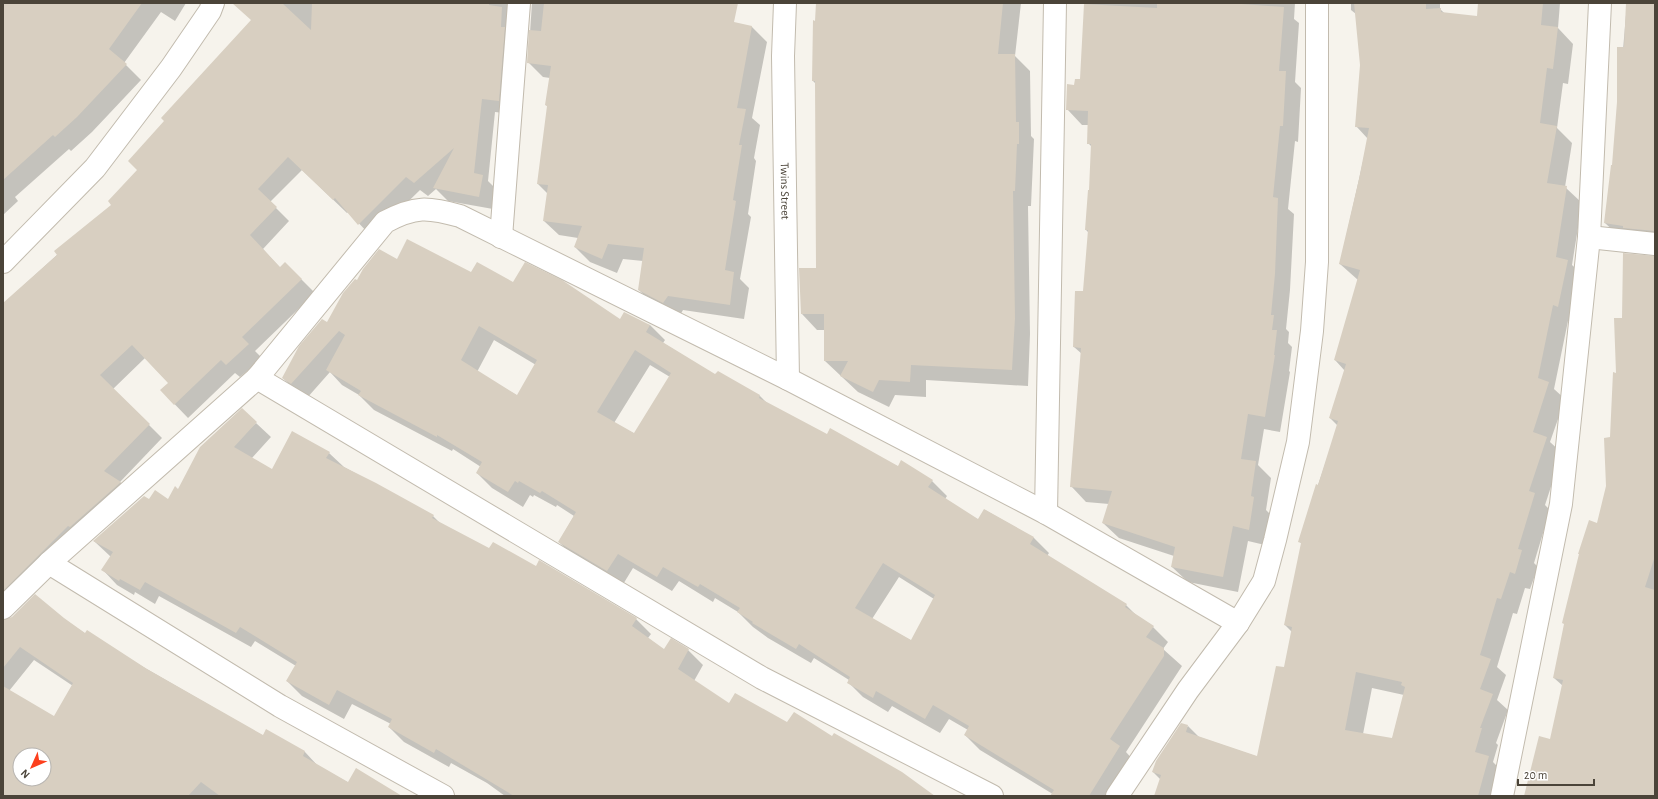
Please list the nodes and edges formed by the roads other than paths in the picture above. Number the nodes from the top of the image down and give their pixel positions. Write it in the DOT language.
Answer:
graph roads {
  1 [pos="212,3"];
  2 [pos="519,3"];
  3 [pos="785,3"];
  4 [pos="1055,3"];
  5 [pos="1317,3"];
  6 [pos="1600,3"];
  7 [pos="500,237"];
  8 [pos="1589,237"];
  9 [pos="1655,244"];
  10 [pos="3,262"];
  11 [pos="257,378"];
  12 [pos="788,379"];
  13 [pos="1046,513"];
  14 [pos="49,563"];
  15 [pos="3,608"];
  16 [pos="1238,623"];
  17 [pos="443,796"];
  18 [pos="992,796"];
  19 [pos="1117,796"];
  20 [pos="1502,796"];
  1 -- 10 [label="street"];
  2 -- 7 [label="street"];
  3 -- 12 [label="street, Twins Street"];
  4 -- 13 [label="street"];
  5 -- 16 [label="street"];
  6 -- 8 [label="street"];
  7 -- 11 [label="street"];
  7 -- 12 [label="street"];
  8 -- 9 [label="street"];
  8 -- 20 [label="street"];
  11 -- 14 [label="street"];
  11 -- 18 [label="street"];
  12 -- 13 [label="street"];
  13 -- 16 [label="street"];
  14 -- 15 [label="street"];
  14 -- 17 [label="street"];
  16 -- 19 [label="street"];
}
